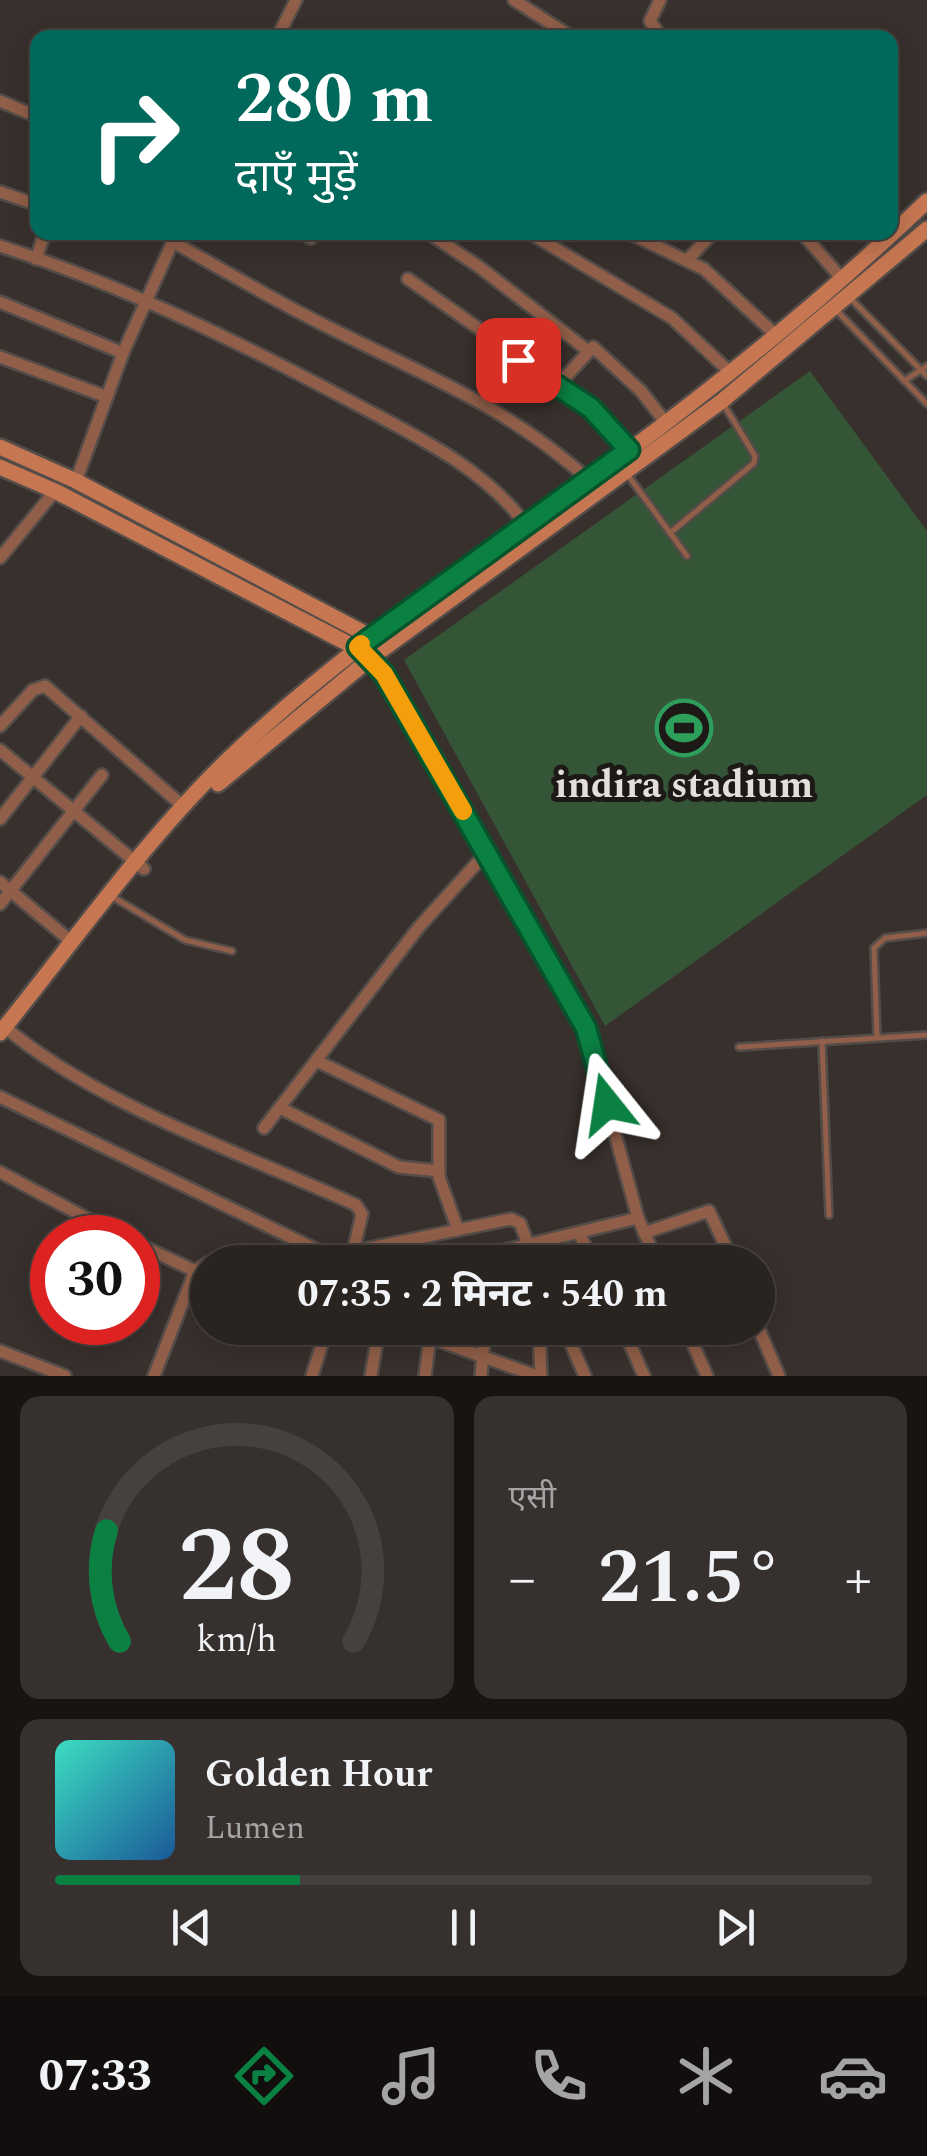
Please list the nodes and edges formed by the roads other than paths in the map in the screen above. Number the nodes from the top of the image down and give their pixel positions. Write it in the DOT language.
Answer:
graph roads {
  1 [pos="296,0"];
  2 [pos="514,0"];
  3 [pos="660,0"];
  4 [pos="281,30"];
  5 [pos="561,30"];
  6 [pos="656,30"];
  7 [pos="0,100"];
  8 [pos="30,113"];
  9 [pos="0,192"];
  10 [pos="927,201"];
  11 [pos="30,202"];
  12 [pos="898,228"];
  13 [pos="927,228"];
  14 [pos="42,240"];
  15 [pos="174,240"];
  16 [pos="180,240"];
  17 [pos="439,240"];
  18 [pos="541,240"];
  19 [pos="648,240"];
  20 [pos="706,240"];
  21 [pos="807,240"];
  22 [pos="885,240"];
  23 [pos="0,246"];
  24 [pos="36,259"];
  25 [pos="688,259"];
  26 [pos="408,279"];
  27 [pos="840,282"];
  28 [pos="823,297"];
  29 [pos="850,298"];
  30 [pos="0,302"];
  31 [pos="149,302"];
  32 [pos="835,310"];
  33 [pos="777,336"];
  34 [pos="587,350"];
  35 [pos="123,353"];
  36 [pos="0,357"];
  37 [pos="927,366"];
  38 [pos="919,368"];
  39 [pos="731,373"];
  40 [pos="927,376"];
  41 [pos="904,380"];
  42 [pos="558,384"];
  43 [pos="107,397"];
  44 [pos="722,402"];
  45 [pos="927,404"];
  46 [pos="666,423"];
  47 [pos="0,447"];
  48 [pos="624,461"];
  49 [pos="0,467"];
  50 [pos="588,479"];
  51 [pos="76,481"];
  52 [pos="55,491"];
  53 [pos="526,524"];
  54 [pos="670,533"];
  55 [pos="535,539"];
  56 [pos="687,556"];
  57 [pos="0,558"];
  58 [pos="372,635"];
  59 [pos="386,646"];
  60 [pos="364,652"];
  61 [pos="81,716"];
  62 [pos="0,726"];
  63 [pos="0,750"];
  64 [pos="102,775"];
  65 [pos="33,778"];
  66 [pos="184,807"];
  67 [pos="73,812"];
  68 [pos="0,819"];
  69 [pos="486,852"];
  70 [pos="141,866"];
  71 [pos="5,887"];
  72 [pos="114,899"];
  73 [pos="0,904"];
  74 [pos="927,933"];
  75 [pos="73,944"];
  76 [pos="232,951"];
  77 [pos="5,1031"];
  78 [pos="927,1034"];
  79 [pos="877,1038"];
  80 [pos="822,1041"];
  81 [pos="740,1046"];
  82 [pos="0,1047"];
  83 [pos="317,1061"];
  84 [pos="0,1097"];
  85 [pos="280,1108"];
  86 [pos="264,1128"];
  87 [pos="439,1171"];
  88 [pos="0,1172"];
  89 [pos="81,1215"];
  90 [pos="830,1215"];
  91 [pos="638,1218"];
  92 [pos="458,1230"];
  93 [pos="644,1233"];
  94 [pos="580,1234"];
  95 [pos="305,1245"];
  96 [pos="355,1245"];
  97 [pos="386,1245"];
  98 [pos="528,1245"];
  99 [pos="532,1245"];
  100 [pos="585,1245"];
  101 [pos="649,1245"];
  102 [pos="725,1245"];
  103 [pos="160,1255"];
  104 [pos="190,1269"];
  105 [pos="190,1282"];
  106 [pos="322,1345"];
  107 [pos="376,1345"];
  108 [pos="429,1345"];
  109 [pos="452,1345"];
  110 [pos="485,1345"];
  111 [pos="539,1345"];
  112 [pos="571,1345"];
  113 [pos="630,1345"];
  114 [pos="693,1345"];
  115 [pos="765,1345"];
  116 [pos="0,1351"];
  117 [pos="484,1357"];
  118 [pos="520,1373"];
  119 [pos="64,1376"];
  120 [pos="154,1376"];
  121 [pos="312,1376"];
  122 [pos="371,1376"];
  123 [pos="425,1376"];
  124 [pos="481,1376"];
  125 [pos="539,1376"];
  126 [pos="585,1376"];
  127 [pos="644,1376"];
  128 [pos="707,1376"];
  129 [pos="778,1376"];
  1 -- 4 [label="street"];
  2 -- 5 [label="street"];
  3 -- 6 [label="street"];
  7 -- 8 [label="street"];
  9 -- 11 [label="street"];
  10 -- 12 [label="street"];
  13 -- 29 [label="street"];
  14 -- 24 [label="street"];
  15 -- 31 [label="street"];
  16 -- 50 [label="street"];
  17 -- 34 [label="street"];
  18 -- 39 [label="street"];
  19 -- 25 [label="street"];
  20 -- 25 [label="street"];
  21 -- 27 [label="street"];
  22 -- 27 [label="street"];
  23 -- 24 [label="street"];
  24 -- 31 [label="street"];
  25 -- 33 [label="street"];
  26 -- 42 [label="street"];
  27 -- 28 [label="street"];
  27 -- 29 [label="lane"];
  28 -- 32 [label="lane"];
  28 -- 33 [label="street"];
  29 -- 32 [label="street"];
  29 -- 38 [label="lane"];
  30 -- 35 [label="street"];
  31 -- 35 [label="street"];
  31 -- 53 [label="street"];
  32 -- 41 [label="lane"];
  32 -- 44 [label="street"];
  33 -- 39 [label="street"];
  34 -- 42 [label="street"];
  34 -- 46 [label="street"];
  35 -- 43 [label="street"];
  36 -- 43 [label="street"];
  37 -- 38 [label="lane"];
  38 -- 40 [label="lane"];
  38 -- 41 [label="lane"];
  39 -- 46 [label="street"];
  41 -- 45 [label="lane"];
  42 -- 48 [label="street"];
  43 -- 51 [label="street"];
  44 -- 48 [label="street"];
  44 -- 54 [label="lane"];
  46 -- 48 [label="street"];
  47 -- 51 [label="street"];
  48 -- 50 [label="street"];
  48 -- 54 [label="lane"];
  48 -- 55 [label="street"];
  49 -- 52 [label="street"];
  50 -- 53 [label="street"];
  51 -- 58 [label="street"];
  52 -- 57 [label="street"];
  52 -- 60 [label="street"];
  53 -- 55 [label="street"];
  53 -- 58 [label="street"];
  54 -- 56 [label="lane"];
  55 -- 59 [label="street"];
  58 -- 59 [label="street"];
  58 -- 60 [label="street"];
  59 -- 60 [label="street"];
  60 -- 66 [label="street"];
  60 -- 69 [label="street"];
  60 -- 70 [label="street"];
  61 -- 62 [label="street"];
  61 -- 65 [label="street"];
  61 -- 66 [label="street"];
  63 -- 65 [label="street"];
  64 -- 67 [label="street"];
  65 -- 67 [label="street"];
  65 -- 68 [label="street"];
  66 -- 70 [label="street"];
  67 -- 70 [label="street"];
  67 -- 71 [label="street"];
  69 -- 83 [label="street"];
  69 -- 91 [label="street"];
  70 -- 72 [label="street"];
  71 -- 73 [label="street"];
  71 -- 75 [label="street"];
  72 -- 75 [label="street"];
  72 -- 76 [label="lane"];
  72 -- 77 [label="street"];
  74 -- 79 [label="lane"];
  75 -- 77 [label="street"];
  77 -- 82 [label="street"];
  77 -- 96 [label="street"];
  78 -- 79 [label="lane"];
  79 -- 80 [label="lane"];
  80 -- 81 [label="lane"];
  80 -- 90 [label="lane"];
  83 -- 85 [label="street"];
  83 -- 87 [label="street"];
  84 -- 95 [label="street"];
  85 -- 86 [label="street"];
  85 -- 87 [label="street"];
  87 -- 92 [label="street"];
  88 -- 89 [label="street"];
  91 -- 93 [label="street"];
  91 -- 94 [label="street"];
  92 -- 97 [label="street"];
  92 -- 98 [label="street"];
  93 -- 101 [label="street"];
  93 -- 102 [label="street"];
  94 -- 99 [label="street"];
  94 -- 100 [label="street"];
  103 -- 104 [label="street"];
  105 -- 120 [label="street"];
  106 -- 121 [label="street"];
  107 -- 122 [label="street"];
  108 -- 123 [label="street"];
  109 -- 117 [label="street"];
  110 -- 117 [label="street"];
  111 -- 125 [label="street"];
  112 -- 126 [label="street"];
  113 -- 127 [label="street"];
  114 -- 128 [label="street"];
  115 -- 129 [label="street"];
  116 -- 119 [label="street"];
  117 -- 118 [label="street"];
  117 -- 124 [label="street"];
  118 -- 125 [label="street"];
}
